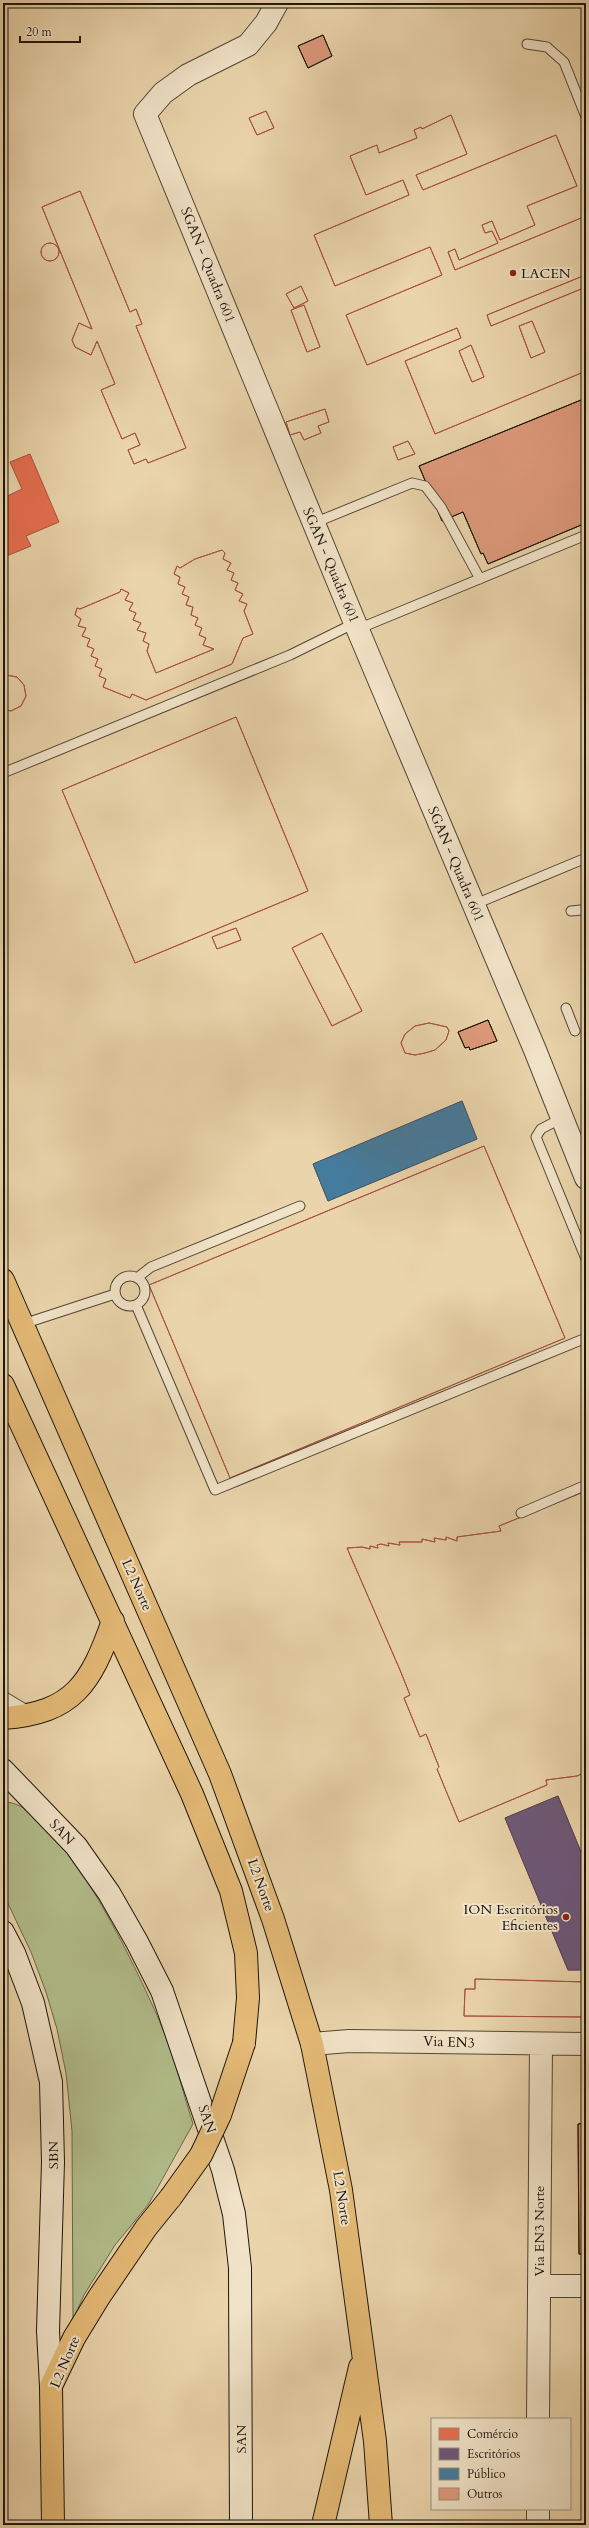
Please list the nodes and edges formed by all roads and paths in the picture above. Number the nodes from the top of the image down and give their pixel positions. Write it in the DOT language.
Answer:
graph roads {
  1 [pos="277,3"];
  2 [pos="527,44"];
  3 [pos="586,117"];
  4 [pos="313,523"];
  5 [pos="586,535"];
  6 [pos="480,579"];
  7 [pos="356,626"];
  8 [pos="3,773"];
  9 [pos="586,858"];
  10 [pos="473,905"];
  11 [pos="571,911"];
  12 [pos="586,912"];
  13 [pos="566,1008"];
  14 [pos="575,1031"];
  15 [pos="562,1118"];
  16 [pos="586,1178"];
  17 [pos="300,1206"];
  18 [pos="586,1259"];
  19 [pos="137,1278"];
  20 [pos="3,1280"];
  21 [pos="115,1294"];
  22 [pos="136,1304"];
  23 [pos="22,1324"];
  24 [pos="586,1338"];
  25 [pos="3,1385"];
  26 [pos="586,1485"];
  27 [pos="522,1512"];
  28 [pos="113,1621"];
  29 [pos="3,1701"];
  30 [pos="28,1716"];
  31 [pos="3,1718"];
  32 [pos="6,1777"];
  33 [pos="3,1932"];
  34 [pos="312,2044"];
  35 [pos="541,2044"];
  36 [pos="586,2044"];
  37 [pos="539,2286"];
  38 [pos="586,2286"];
  39 [pos="363,2353"];
  40 [pos="51,2386"];
  41 [pos="538,2418"];
  42 [pos="538,2510"];
  43 [pos="53,2525"];
  44 [pos="241,2525"];
  45 [pos="323,2525"];
  46 [pos="381,2525"];
  47 [pos="538,2525"];
  1 -- 4 [label="street, SGAN - Quadra 601"];
  2 -- 3 [label="lane"];
  4 -- 6 [label="lane"];
  4 -- 7 [label="street, SGAN - Quadra 601"];
  5 -- 6 [label="lane"];
  6 -- 7 [label="lane"];
  7 -- 8 [label="lane"];
  7 -- 10 [label="street, SGAN - Quadra 601"];
  9 -- 10 [label="lane"];
  10 -- 15 [label="street, SGAN - Quadra 601"];
  11 -- 12 [label="lane"];
  13 -- 14 [label="lane"];
  15 -- 16 [label="street, SGAN - Quadra 601"];
  15 -- 18 [label="lane"];
  17 -- 19 [label="lane"];
  19 -- 21 [label="lane"];
  19 -- 22 [label="lane"];
  20 -- 23 [label="main road, L2 Norte"];
  21 -- 22 [label="lane"];
  21 -- 23 [label="lane"];
  22 -- 24 [label="lane"];
  23 -- 34 [label="main road, L2 Norte"];
  25 -- 28 [label="main road, L2 Norte"];
  26 -- 27 [label="lane"];
  28 -- 30 [label="main road"];
  28 -- 40 [label="main road, L2 Norte, bridge"];
  29 -- 30 [label="street"];
  30 -- 31 [label="main road"];
  32 -- 44 [label="street, SAN"];
  33 -- 40 [label="street, SBN"];
  34 -- 35 [label="street, Via EN3"];
  34 -- 39 [label="main road, L2 Norte"];
  35 -- 36 [label="street, Via EN3"];
  35 -- 37 [label="street, Via EN3 Norte"];
  37 -- 38 [label="street"];
  37 -- 41 [label="street, Via EN3 Norte"];
  39 -- 45 [label="main road, L2 Norte"];
  39 -- 46 [label="main road"];
  40 -- 43 [label="main road, L2 Norte"];
  42 -- 47 [label="street"];
}
